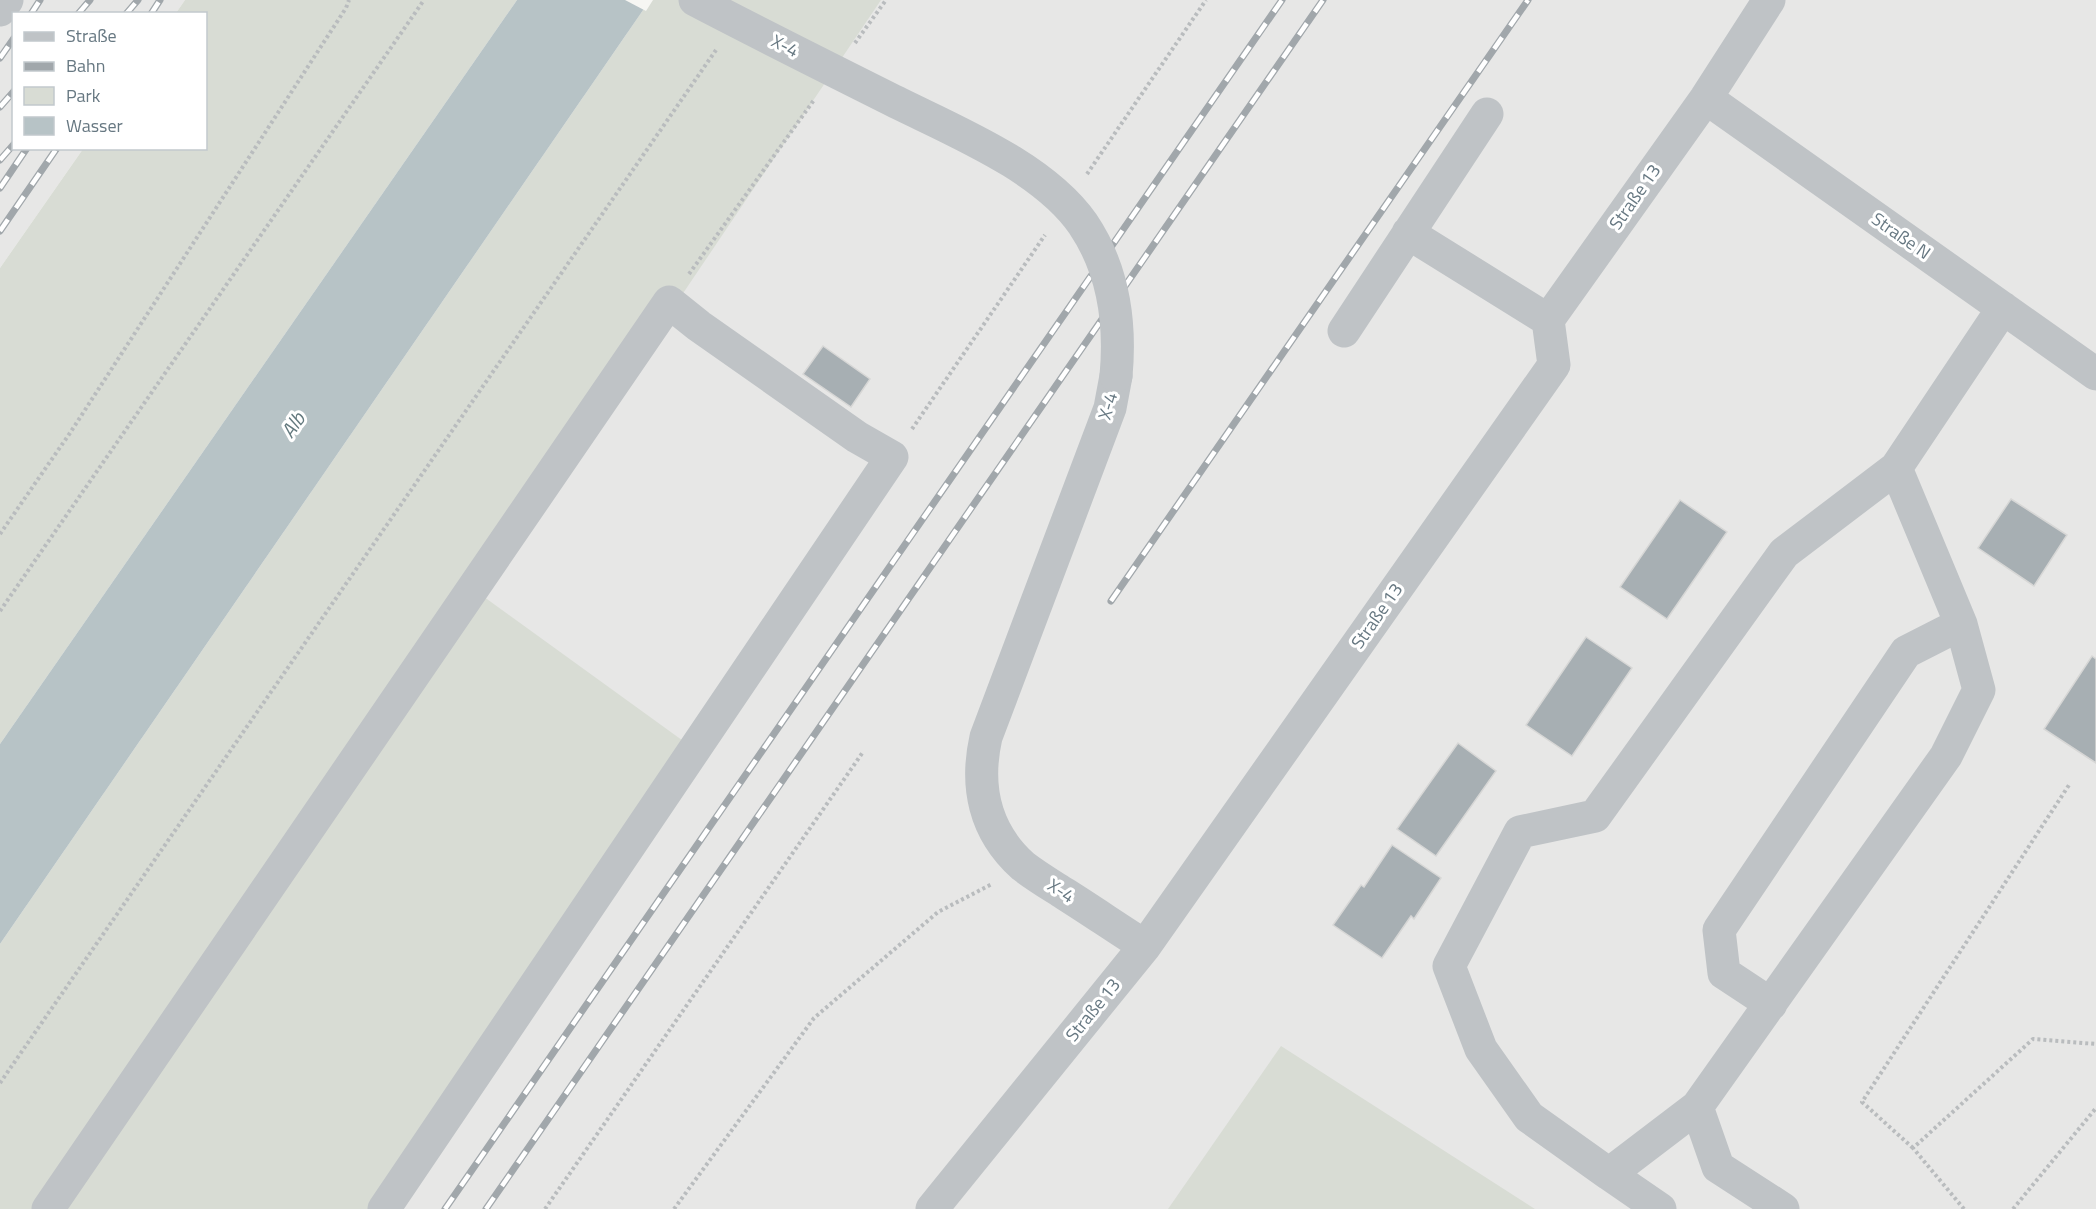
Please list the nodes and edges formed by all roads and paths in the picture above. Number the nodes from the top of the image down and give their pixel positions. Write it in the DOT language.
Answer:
graph roads {
  1 [pos="7,0"];
  2 [pos="349,0"];
  3 [pos="424,0"];
  4 [pos="695,0"];
  5 [pos="886,0"];
  6 [pos="1769,0"];
  7 [pos="0,10"];
  8 [pos="852,48"];
  9 [pos="716,49"];
  10 [pos="817,95"];
  11 [pos="1706,98"];
  12 [pos="1487,114"];
  13 [pos="1408,233"];
  14 [pos="669,302"];
  15 [pos="2002,308"];
  16 [pos="1548,320"];
  17 [pos="1344,331"];
  18 [pos="2096,374"];
  19 [pos="1896,468"];
  20 [pos="0,534"];
  21 [pos="0,611"];
  22 [pos="1961,624"];
  23 [pos="863,752"];
  24 [pos="2069,785"];
  25 [pos="1024,867"];
  26 [pos="1145,946"];
  27 [pos="1771,1004"];
  28 [pos="2096,1044"];
  29 [pos="0,1083"];
  30 [pos="1697,1107"];
  31 [pos="2096,1108"];
  32 [pos="2094,1113"];
  33 [pos="1913,1148"];
  34 [pos="1609,1174"];
  35 [pos="48,1209"];
  36 [pos="384,1209"];
  37 [pos="545,1209"];
  38 [pos="674,1209"];
  39 [pos="932,1209"];
  40 [pos="1660,1209"];
  41 [pos="1783,1209"];
  42 [pos="1964,1209"];
  43 [pos="2013,1209"];
  1 -- 7 [label="street"];
  2 -- 20 [label="path"];
  3 -- 21 [label="path"];
  4 -- 25 [label="street, X-4, bridge"];
  5 -- 8 [label="path"];
  6 -- 11 [label="street, Straße 13"];
  9 -- 29 [label="path"];
  10 -- 14 [label="path"];
  11 -- 15 [label="street, Straße N"];
  11 -- 16 [label="street, Straße 13"];
  12 -- 13 [label="street"];
  13 -- 16 [label="street"];
  13 -- 17 [label="street"];
  14 -- 35 [label="street"];
  14 -- 36 [label="street"];
  15 -- 18 [label="street, Straße N"];
  15 -- 19 [label="street"];
  16 -- 26 [label="street, Straße 13"];
  19 -- 22 [label="street"];
  19 -- 34 [label="street"];
  22 -- 27 [label="street"];
  22 -- 27 [label="street"];
  23 -- 37 [label="path"];
  24 -- 33 [label="path"];
  25 -- 26 [label="street, X-4"];
  25 -- 38 [label="path"];
  26 -- 39 [label="street, Straße 13"];
  27 -- 30 [label="street"];
  28 -- 33 [label="path"];
  30 -- 34 [label="street"];
  30 -- 41 [label="street"];
  31 -- 32 [label="path"];
  32 -- 43 [label="path"];
  33 -- 42 [label="path"];
  34 -- 40 [label="street"];
}
